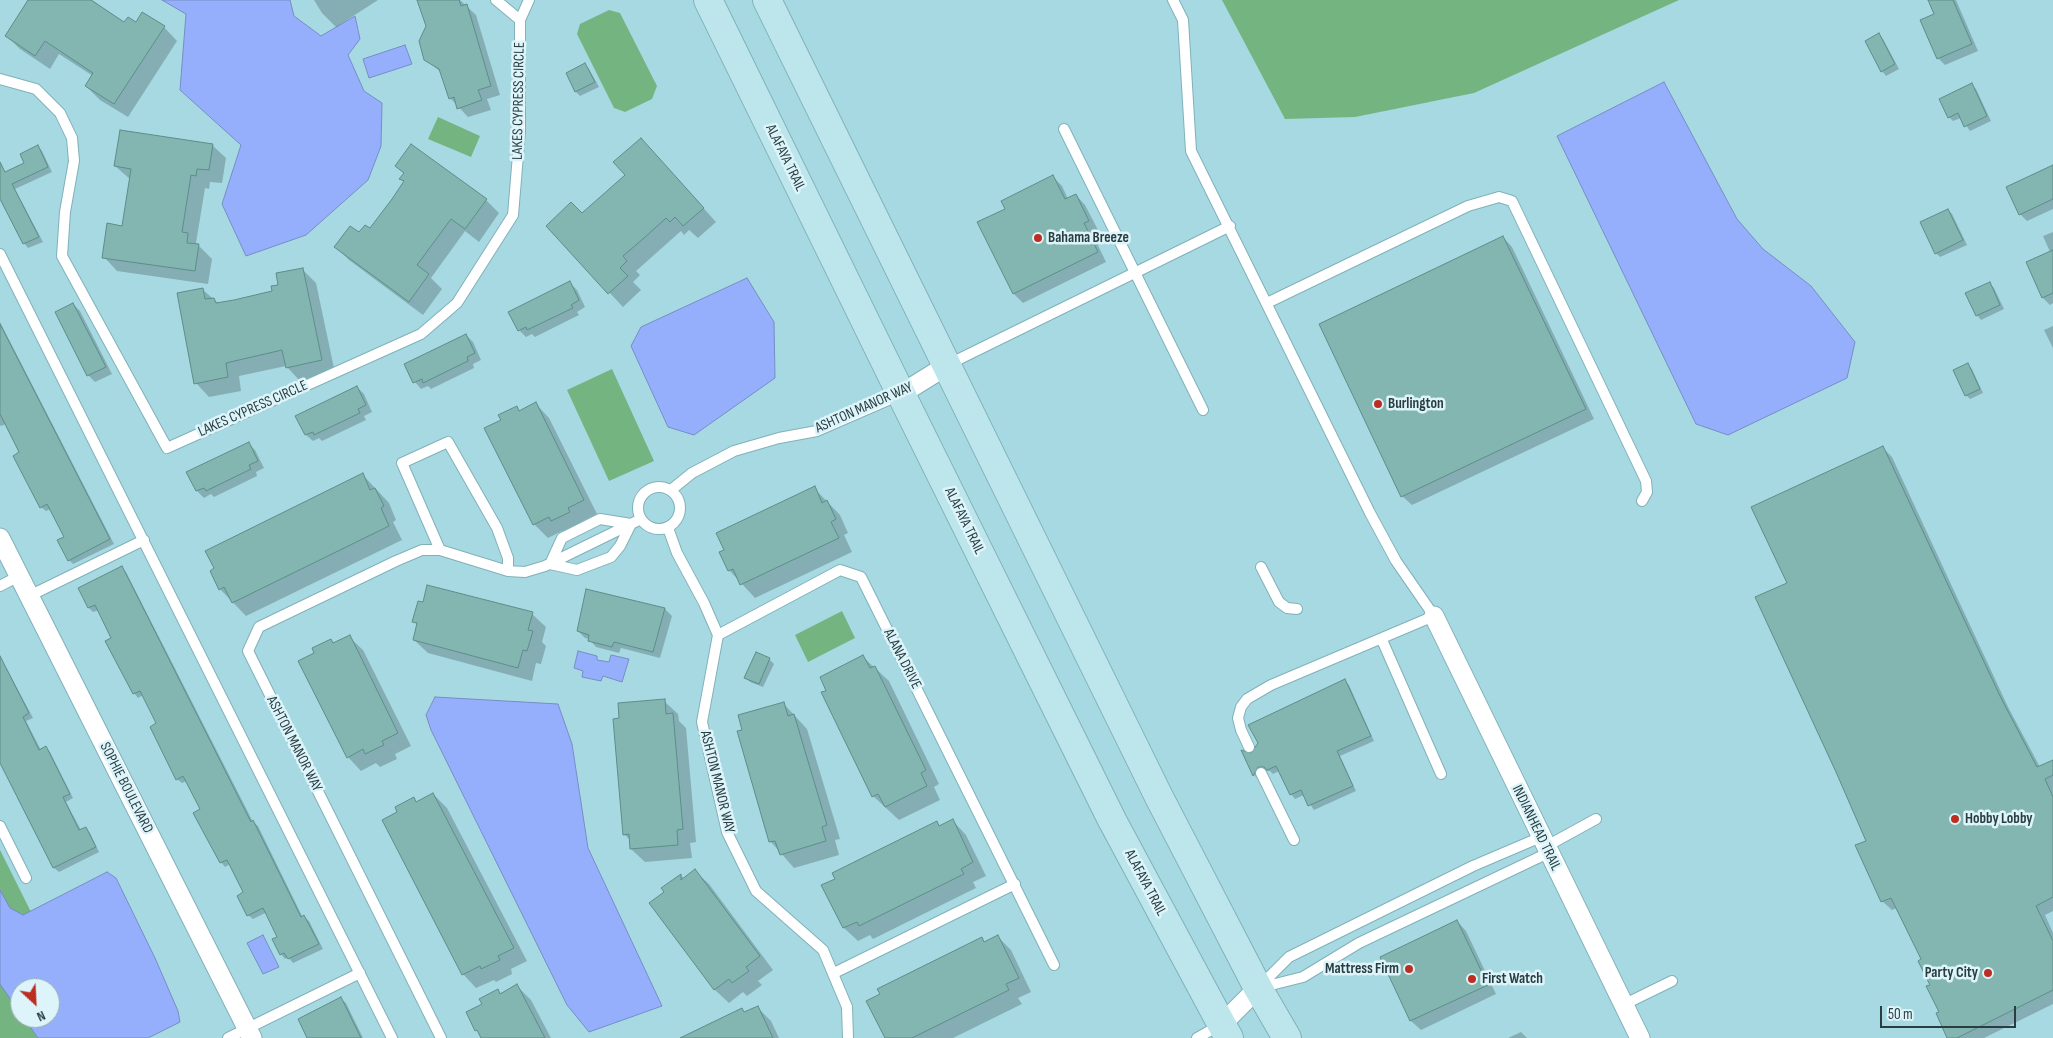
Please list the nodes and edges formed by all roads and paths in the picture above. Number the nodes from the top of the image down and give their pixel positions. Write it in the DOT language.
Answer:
graph roads {
  1 [pos="496,0"];
  2 [pos="529,0"];
  3 [pos="708,0"];
  4 [pos="766,0"];
  5 [pos="1173,0"];
  6 [pos="520,20"];
  7 [pos="0,79"];
  8 [pos="1064,128"];
  9 [pos="1230,226"];
  10 [pos="0,254"];
  11 [pos="1135,273"];
  12 [pos="1268,303"];
  13 [pos="946,366"];
  14 [pos="901,394"];
  15 [pos="1203,410"];
  16 [pos="671,490"];
  17 [pos="1642,501"];
  18 [pos="636,521"];
  19 [pos="668,528"];
  20 [pos="0,538"];
  21 [pos="144,540"];
  22 [pos="440,550"];
  23 [pos="550,564"];
  24 [pos="1261,567"];
  25 [pos="508,571"];
  26 [pos="19,576"];
  27 [pos="0,586"];
  28 [pos="29,596"];
  29 [pos="1297,609"];
  30 [pos="1434,616"];
  31 [pos="718,635"];
  32 [pos="1382,640"];
  33 [pos="1249,747"];
  34 [pos="1261,773"];
  35 [pos="1441,774"];
  36 [pos="1596,819"];
  37 [pos="0,826"];
  38 [pos="1294,840"];
  39 [pos="1545,846"];
  40 [pos="26,878"];
  41 [pos="1015,884"];
  42 [pos="1054,965"];
  43 [pos="834,973"];
  44 [pos="360,974"];
  45 [pos="1672,981"];
  46 [pos="1258,988"];
  47 [pos="1623,1005"];
  48 [pos="1225,1031"];
  49 [pos="250,1033"];
  50 [pos="228,1038"];
  51 [pos="392,1038"];
  52 [pos="441,1038"];
  53 [pos="848,1038"];
  54 [pos="1197,1038"];
  55 [pos="1287,1038"];
  56 [pos="1640,1038"];
  1 -- 6 [label="lane, LAKES CYPRESS CIRCLE"];
  2 -- 6 [label="lane, LAKES CYPRESS CIRCLE"];
  3 -- 14 [label="main road, ALAFAYA TRAIL"];
  4 -- 13 [label="main road"];
  5 -- 9 [label="lane"];
  6 -- 7 [label="lane, LAKES CYPRESS CIRCLE"];
  8 -- 11 [label="lane"];
  9 -- 11 [label="lane"];
  9 -- 12 [label="lane"];
  10 -- 21 [label="lane"];
  11 -- 13 [label="lane"];
  11 -- 15 [label="lane"];
  12 -- 17 [label="lane"];
  12 -- 30 [label="lane"];
  13 -- 14 [label="street, ASHTON MANOR WAY"];
  13 -- 46 [label="main road"];
  14 -- 16 [label="lane, ASHTON MANOR WAY"];
  14 -- 48 [label="main road, ALAFAYA TRAIL"];
  16 -- 18 [label="lane"];
  16 -- 19 [label="lane"];
  18 -- 19 [label="lane"];
  18 -- 23 [label="lane, ASHTON MANOR WAY"];
  18 -- 23 [label="lane"];
  18 -- 23 [label="lane"];
  19 -- 31 [label="lane"];
  20 -- 26 [label="street, SOPHIE BOULEVARD"];
  21 -- 28 [label="lane"];
  21 -- 44 [label="lane"];
  22 -- 25 [label="lane, ASHTON MANOR WAY"];
  22 -- 25 [label="lane"];
  22 -- 52 [label="lane, ASHTON MANOR WAY"];
  23 -- 25 [label="lane, ASHTON MANOR WAY"];
  24 -- 29 [label="lane"];
  26 -- 27 [label="lane"];
  26 -- 28 [label="street, SOPHIE BOULEVARD"];
  28 -- 49 [label="street, SOPHIE BOULEVARD"];
  30 -- 32 [label="lane"];
  30 -- 39 [label="street, INDIANHEAD TRAIL"];
  31 -- 41 [label="lane, ALANA DRIVE"];
  31 -- 43 [label="lane, ASHTON MANOR WAY"];
  32 -- 33 [label="lane"];
  32 -- 35 [label="lane"];
  34 -- 38 [label="lane"];
  36 -- 39 [label="lane"];
  37 -- 40 [label="lane"];
  39 -- 46 [label="lane"];
  39 -- 46 [label="lane"];
  39 -- 47 [label="street, INDIANHEAD TRAIL"];
  41 -- 42 [label="lane, ALANA DRIVE"];
  41 -- 43 [label="lane"];
  43 -- 53 [label="lane, ASHTON MANOR WAY"];
  44 -- 49 [label="lane"];
  44 -- 51 [label="lane"];
  45 -- 47 [label="lane"];
  46 -- 48 [label="street"];
  46 -- 55 [label="main road"];
  47 -- 56 [label="street, INDIANHEAD TRAIL"];
  48 -- 54 [label="lane"];
  49 -- 50 [label="lane"];
}
